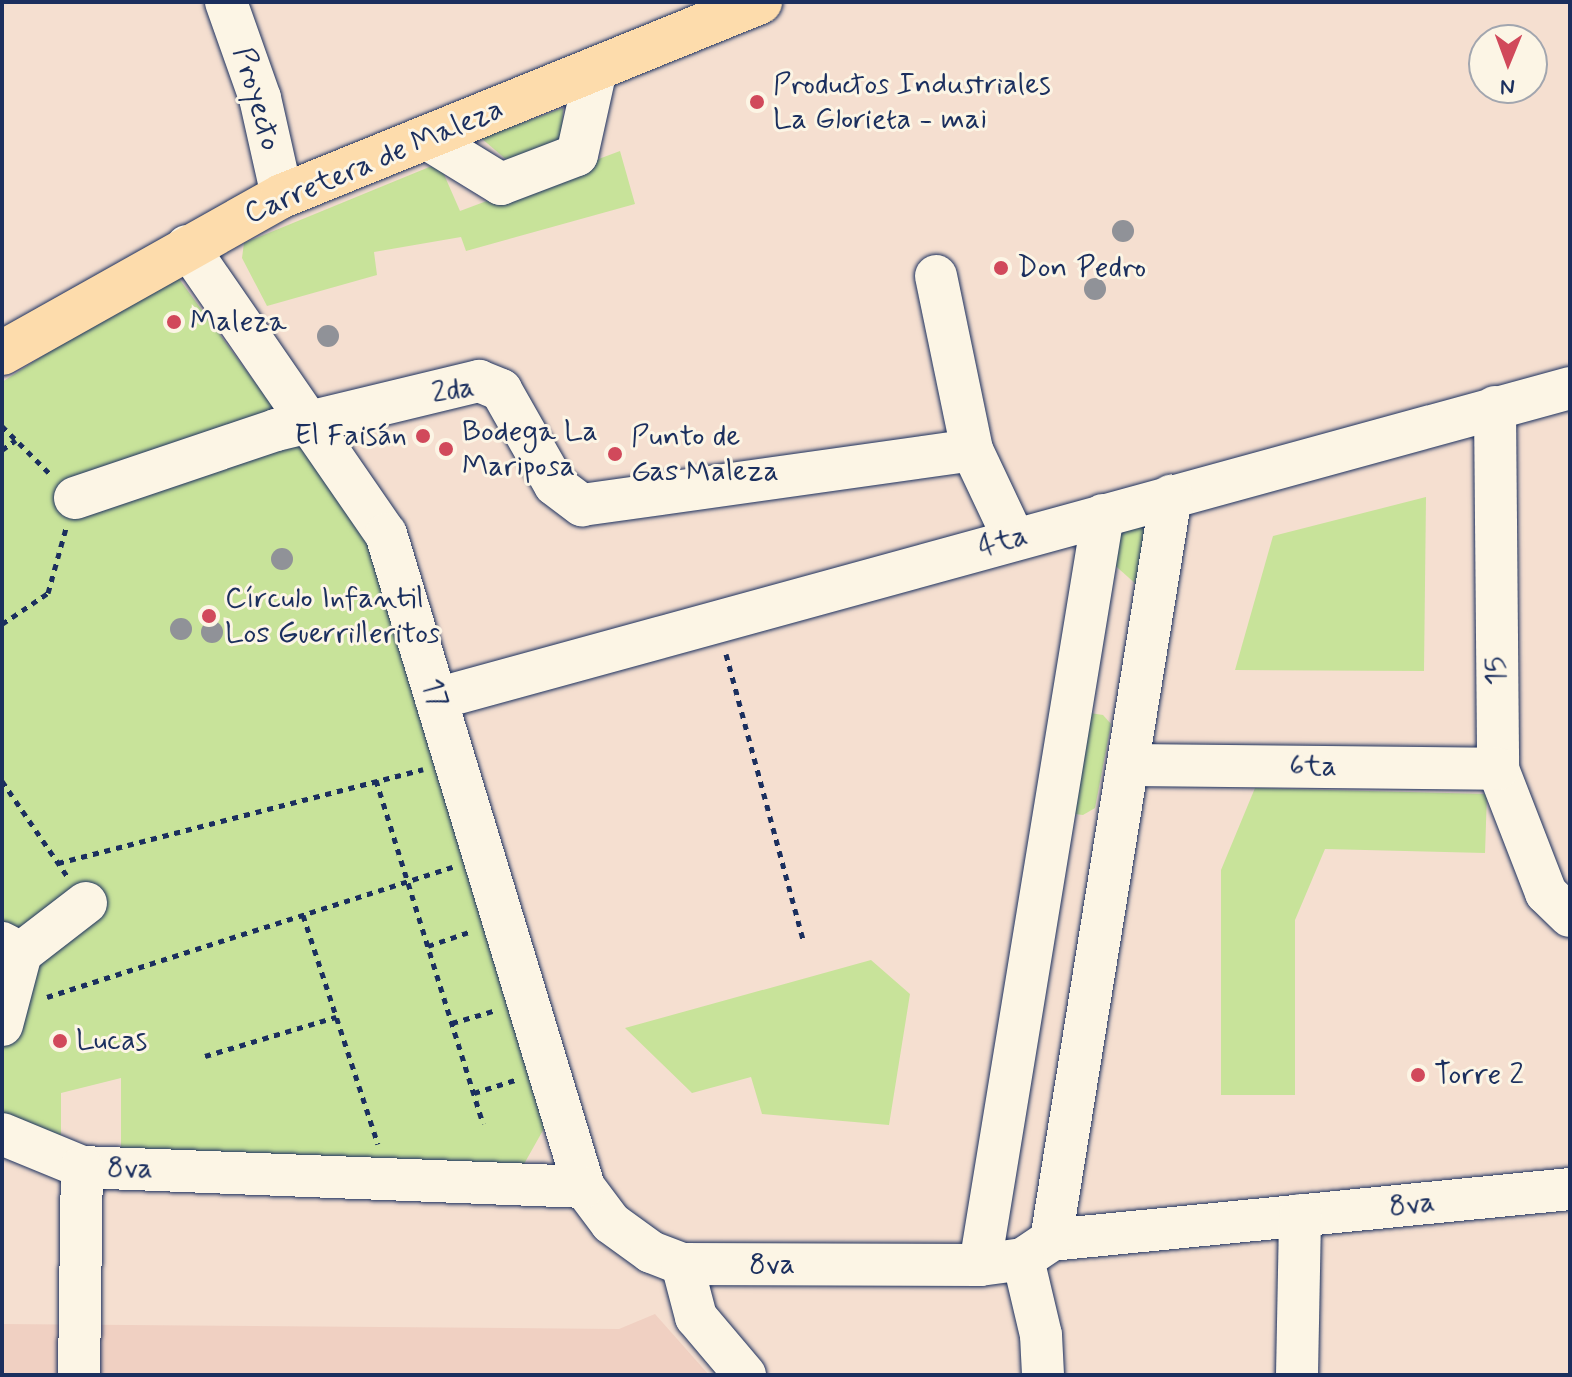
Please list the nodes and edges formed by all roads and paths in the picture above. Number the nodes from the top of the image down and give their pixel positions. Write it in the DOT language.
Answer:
graph roads {
  1 [pos="226,2"];
  2 [pos="760,2"];
  3 [pos="596,69"];
  4 [pos="426,138"];
  5 [pos="282,196"];
  6 [pos="187,246"];
  7 [pos="936,276"];
  8 [pos="2,353"];
  9 [pos="1570,388"];
  10 [pos="1495,407"];
  11 [pos="307,423"];
  12 [pos="2,426"];
  13 [pos="16,440"];
  14 [pos="2,450"];
  15 [pos="972,450"];
  16 [pos="1171,496"];
  17 [pos="75,498"];
  18 [pos="1103,515"];
  19 [pos="1014,539"];
  20 [pos="717,621"];
  21 [pos="2,624"];
  22 [pos="1073,696"];
  23 [pos="436,699"];
  24 [pos="1137,706"];
  25 [pos="455,760"];
  26 [pos="1128,765"];
  27 [pos="1498,769"];
  28 [pos="376,780"];
  29 [pos="2,781"];
  30 [pos="1051,827"];
  31 [pos="1116,838"];
  32 [pos="484,857"];
  33 [pos="58,863"];
  34 [pos="407,882"];
  35 [pos="86,903"];
  36 [pos="303,915"];
  37 [pos="1570,916"];
  38 [pos="504,921"];
  39 [pos="804,943"];
  40 [pos="428,946"];
  41 [pos="12,948"];
  42 [pos="528,1000"];
  43 [pos="4,1017"];
  44 [pos="336,1017"];
  45 [pos="452,1023"];
  46 [pos="205,1056"];
  47 [pos="483,1124"];
  48 [pos="2,1134"];
  49 [pos="82,1167"];
  50 [pos="389,1180"];
  51 [pos="584,1187"];
  52 [pos="1570,1189"];
  53 [pos="1300,1215"];
  54 [pos="1037,1250"];
  55 [pos="682,1264"];
  56 [pos="980,1265"];
  57 [pos="79,1375"];
  58 [pos="745,1375"];
  59 [pos="1043,1375"];
  60 [pos="1297,1375"];
  1 -- 5 [label="street, Proyecto"];
  2 -- 3 [label="main road, Carretera de Maleza"];
  3 -- 4 [label="main road, Carretera de Maleza"];
  3 -- 4 [label="street"];
  4 -- 5 [label="main road, Carretera de Maleza"];
  5 -- 6 [label="main road, Carretera de Maleza"];
  6 -- 8 [label="main road, Carretera de Maleza"];
  6 -- 11 [label="street, 17"];
  7 -- 15 [label="street"];
  9 -- 10 [label="street, 4ta"];
  10 -- 16 [label="street, 4ta"];
  10 -- 27 [label="street, 15"];
  11 -- 15 [label="street, 2da"];
  11 -- 17 [label="street, 2da"];
  11 -- 23 [label="street, 17"];
  12 -- 13 [label="path"];
  13 -- 14 [label="path"];
  13 -- 17 [label="path"];
  15 -- 19 [label="street"];
  16 -- 18 [label="street, 4ta"];
  16 -- 24 [label="street"];
  17 -- 21 [label="path"];
  18 -- 19 [label="street, 4ta"];
  18 -- 22 [label="street"];
  19 -- 20 [label="street, 4ta"];
  20 -- 23 [label="street, 4ta"];
  20 -- 39 [label="path"];
  22 -- 24 [label="street"];
  22 -- 30 [label="street"];
  23 -- 25 [label="street, 17"];
  24 -- 26 [label="street"];
  25 -- 28 [label="path"];
  25 -- 32 [label="street, 17"];
  26 -- 27 [label="street, 6ta"];
  26 -- 31 [label="street"];
  27 -- 37 [label="street, 15"];
  28 -- 33 [label="path"];
  28 -- 34 [label="path"];
  29 -- 33 [label="path"];
  30 -- 31 [label="street"];
  30 -- 56 [label="street"];
  31 -- 54 [label="street"];
  32 -- 34 [label="path"];
  32 -- 38 [label="street, 17"];
  33 -- 35 [label="path"];
  34 -- 36 [label="path"];
  34 -- 40 [label="path"];
  35 -- 41 [label="street"];
  36 -- 43 [label="path"];
  36 -- 44 [label="path"];
  38 -- 40 [label="path"];
  38 -- 42 [label="street, 17"];
  40 -- 45 [label="path"];
  41 -- 43 [label="street"];
  42 -- 45 [label="path"];
  42 -- 51 [label="street, 17"];
  44 -- 46 [label="path"];
  44 -- 50 [label="path"];
  45 -- 47 [label="path"];
  48 -- 49 [label="street, 8va"];
  49 -- 50 [label="street, 8va"];
  49 -- 57 [label="street"];
  50 -- 51 [label="street, 8va"];
  51 -- 55 [label="street, 8va"];
  52 -- 53 [label="street, 8va"];
  53 -- 54 [label="street, 8va"];
  53 -- 60 [label="street"];
  54 -- 56 [label="street, 8va"];
  54 -- 59 [label="street"];
  55 -- 56 [label="street, 8va"];
  55 -- 58 [label="street"];
}
